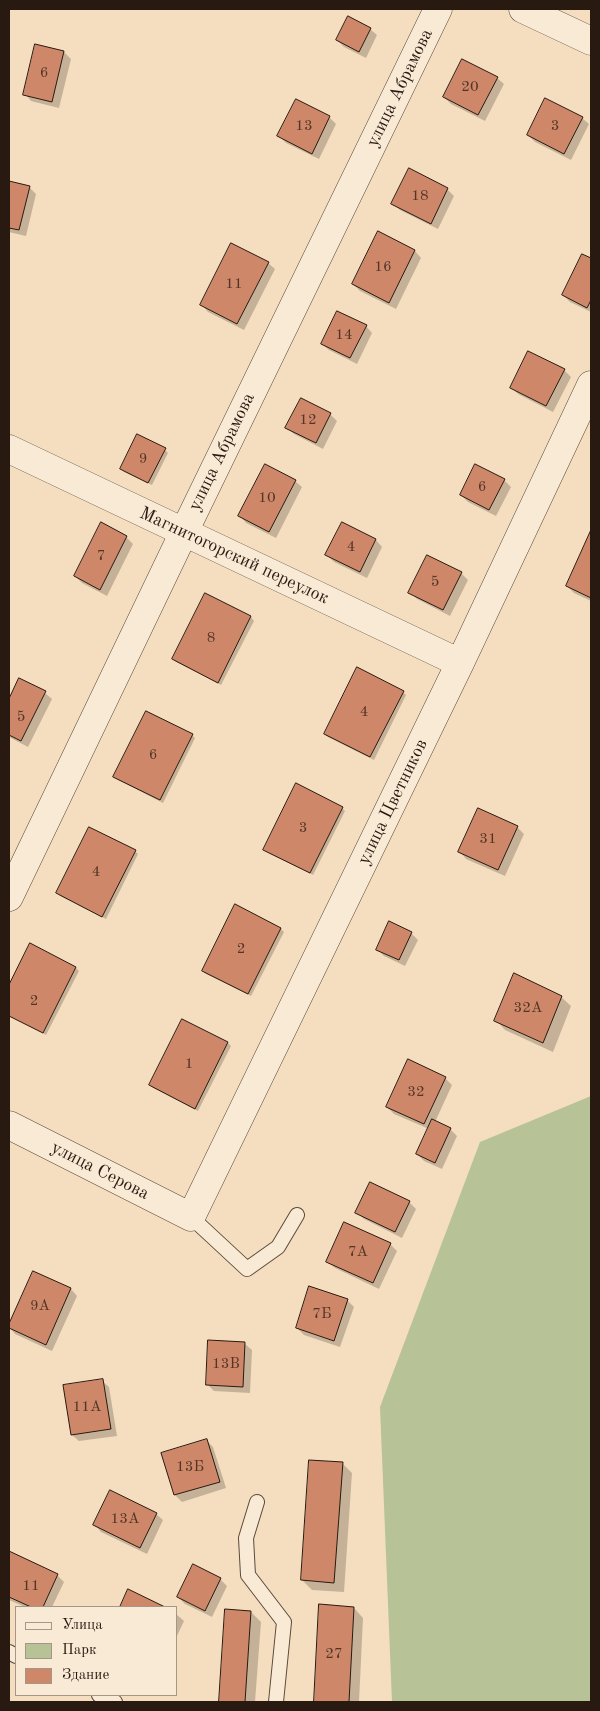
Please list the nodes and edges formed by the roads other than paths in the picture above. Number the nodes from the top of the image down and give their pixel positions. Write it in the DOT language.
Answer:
graph roads {
  1 [pos="438,9"];
  2 [pos="523,9"];
  3 [pos="591,41"];
  4 [pos="591,385"];
  5 [pos="9,449"];
  6 [pos="184,532"];
  7 [pos="460,663"];
  8 [pos="9,897"];
  9 [pos="9,1125"];
  10 [pos="297,1215"];
  11 [pos="191,1217"];
  12 [pos="257,1502"];
  13 [pos="101,1696"];
  14 [pos="115,1702"];
  15 [pos="276,1702"];
  1 -- 6 [label="street, улица Абрамова"];
  2 -- 3 [label="street"];
  4 -- 7 [label="street, улица Цветников"];
  5 -- 6 [label="street, Магнитогорский переулок"];
  6 -- 7 [label="street, Магнитогорский переулок"];
  6 -- 8 [label="street, улица Абрамова"];
  7 -- 11 [label="street, улица Цветников"];
  9 -- 11 [label="street, улица Серова"];
  10 -- 11 [label="lane"];
  12 -- 15 [label="lane"];
  13 -- 14 [label="lane"];
}
